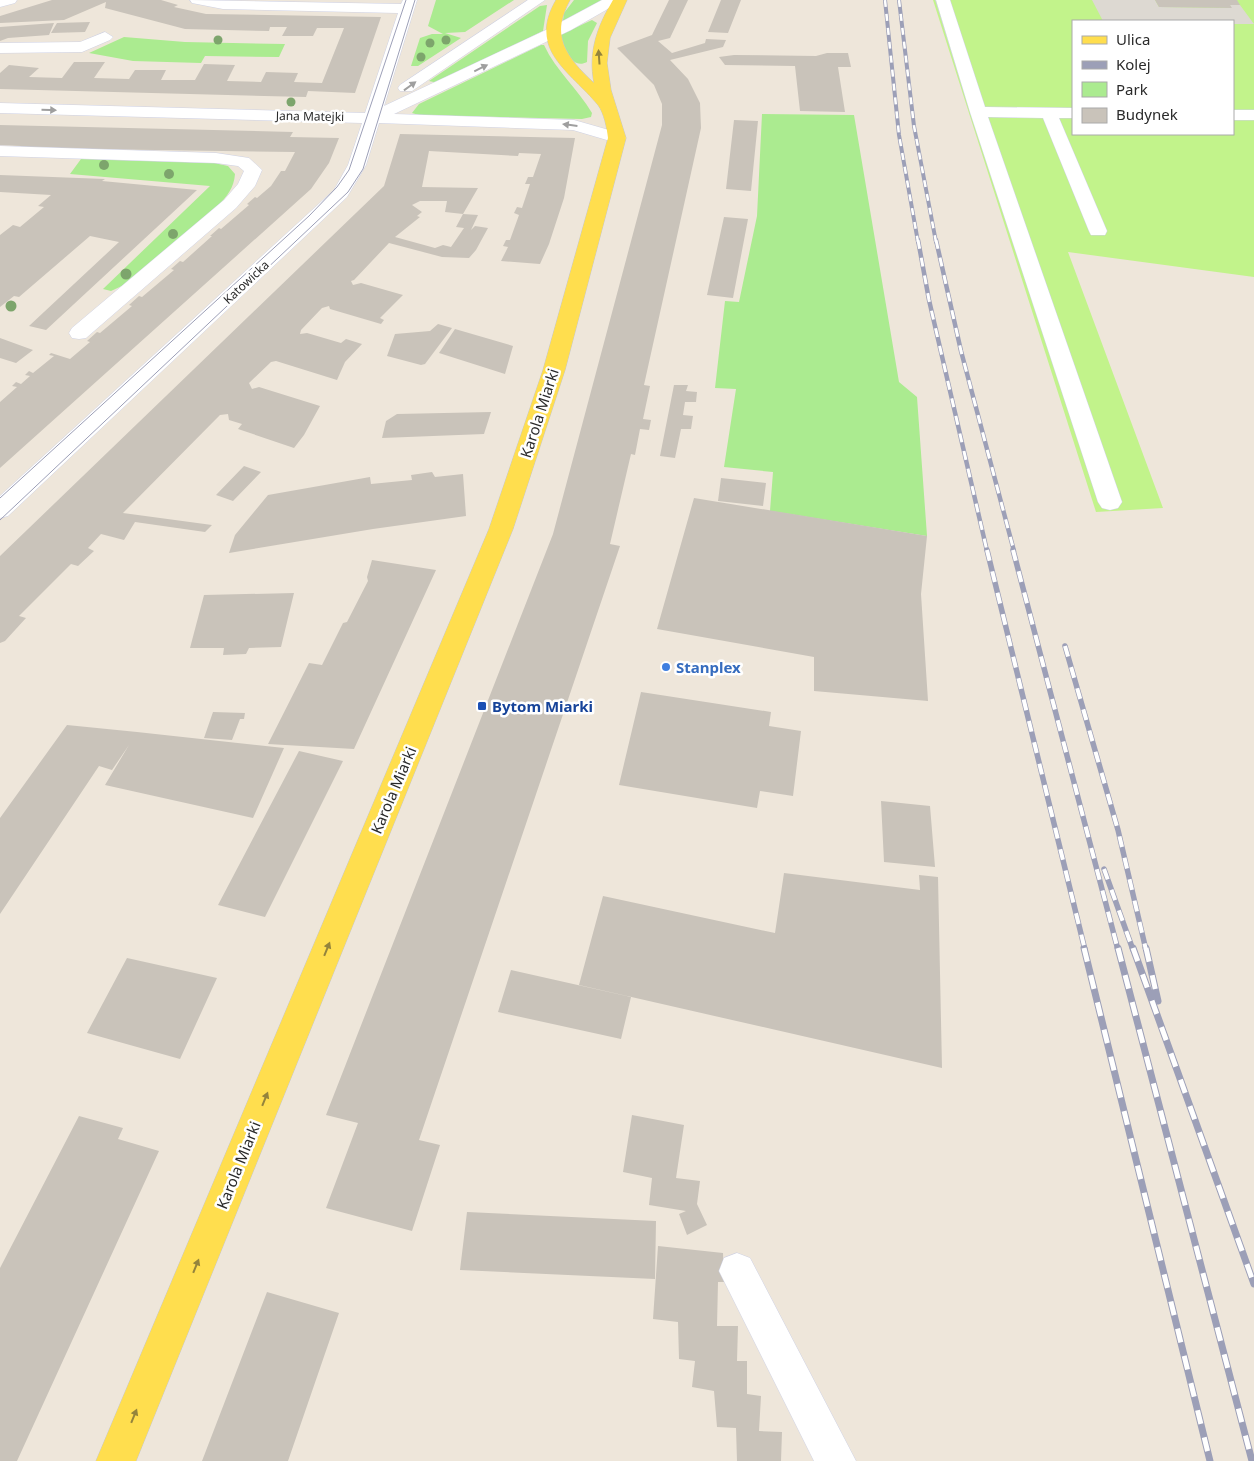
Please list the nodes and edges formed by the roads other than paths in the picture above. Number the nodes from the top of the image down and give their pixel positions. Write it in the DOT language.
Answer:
graph roads {
  1 [pos="10,0"];
  2 [pos="197,0"];
  3 [pos="538,0"];
  4 [pos="562,0"];
  5 [pos="612,0"];
  6 [pos="620,0"];
  7 [pos="943,0"];
  8 [pos="0,3"];
  9 [pos="409,4"];
  10 [pos="551,34"];
  11 [pos="105,37"];
  12 [pos="0,48"];
  13 [pos="607,105"];
  14 [pos="0,108"];
  15 [pos="978,112"];
  16 [pos="1048,113"];
  17 [pos="1072,113"];
  18 [pos="1234,115"];
  19 [pos="1254,115"];
  20 [pos="373,117"];
  21 [pos="617,138"];
  22 [pos="0,151"];
  23 [pos="1098,231"];
  24 [pos="79,333"];
  25 [pos="1110,502"];
  26 [pos="0,510"];
  27 [pos="737,1271"];
  28 [pos="116,1461"];
  29 [pos="836,1461"];
  1 -- 8 [label="street"];
  2 -- 9 [label="street"];
  20 -- 3 [label="street, one-way"];
  4 -- 10 [label="main road"];
  5 -- 10 [label="street"];
  13 -- 6 [label="main road, Karola Miarki, one-way"];
  7 -- 15 [label="street"];
  9 -- 20 [label="street, Katowicka"];
  10 -- 13 [label="main road, Karola Miarki"];
  20 -- 10 [label="street, one-way"];
  11 -- 12 [label="street"];
  13 -- 21 [label="main road, Karola Miarki"];
  14 -- 20 [label="street, Jana Matejki, one-way"];
  15 -- 16 [label="street"];
  15 -- 25 [label="street"];
  16 -- 17 [label="street"];
  16 -- 23 [label="street"];
  18 -- 19 [label="street"];
  21 -- 20 [label="street, Jana Matejki, one-way"];
  20 -- 26 [label="street, Katowicka"];
  28 -- 21 [label="main road, Karola Miarki, one-way"];
  22 -- 24 [label="street"];
  27 -- 29 [label="street"];
}
